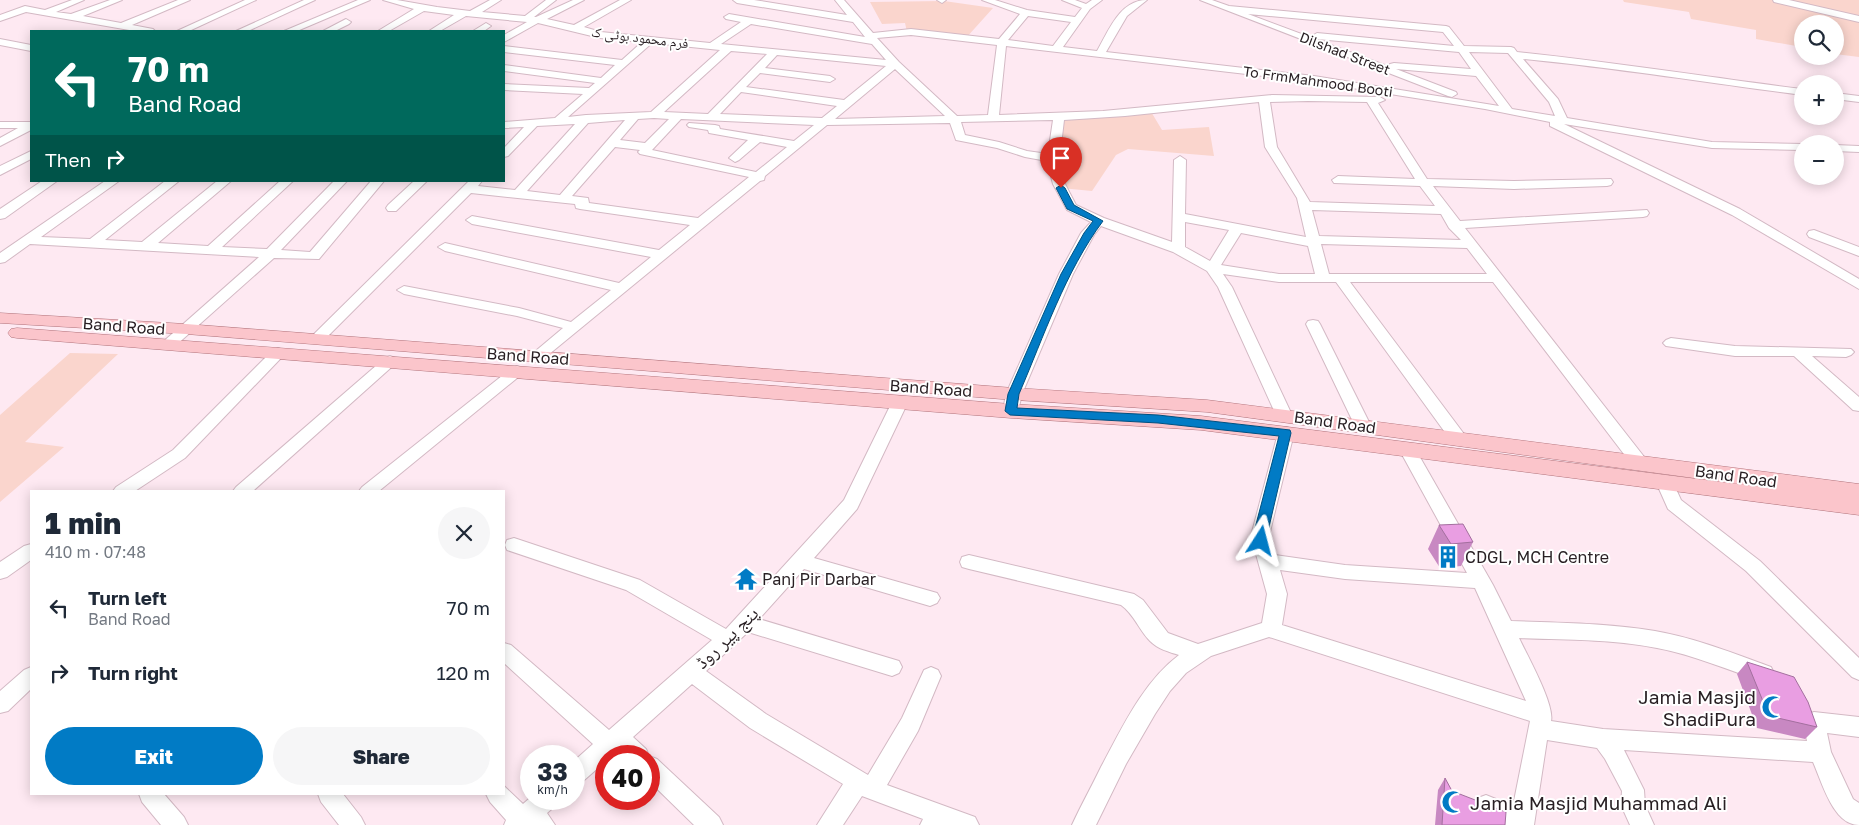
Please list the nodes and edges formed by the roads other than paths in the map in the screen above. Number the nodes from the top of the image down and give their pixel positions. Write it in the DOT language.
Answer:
graph roads {
  1 [pos="80,0"];
  2 [pos="118,0"];
  3 [pos="186,0"];
  4 [pos="252,0"];
  5 [pos="311,0"];
  6 [pos="366,0"];
  7 [pos="387,0"];
  8 [pos="448,0"];
  9 [pos="497,0"];
  10 [pos="552,0"];
  11 [pos="580,0"];
  12 [pos="627,0"];
  13 [pos="736,0"];
  14 [pos="839,0"];
  15 [pos="986,0"];
  16 [pos="1066,0"];
  17 [pos="1098,0"];
  18 [pos="1143,0"];
  19 [pos="1204,0"];
  20 [pos="1777,0"];
  21 [pos="404,2"];
  22 [pos="1087,7"];
  23 [pos="426,9"];
  24 [pos="1228,9"];
  25 [pos="45,12"];
  26 [pos="468,13"];
  27 [pos="1026,13"];
  28 [pos="72,17"];
  29 [pos="729,17"];
  30 [pos="0,18"];
  31 [pos="526,19"];
  32 [pos="854,19"];
  33 [pos="1859,19"];
  34 [pos="1077,20"];
  35 [pos="538,21"];
  36 [pos="749,21"];
  37 [pos="346,22"];
  38 [pos="124,25"];
  39 [pos="576,28"];
  40 [pos="140,30"];
  41 [pos="184,30"];
  42 [pos="243,30"];
  43 [pos="291,30"];
  44 [pos="330,30"];
  45 [pos="385,30"];
  46 [pos="436,30"];
  47 [pos="816,31"];
  48 [pos="784,33"];
  49 [pos="1294,34"];
  50 [pos="505,38"];
  51 [pos="871,38"];
  52 [pos="651,39"];
  53 [pos="0,42"];
  54 [pos="1002,42"];
  55 [pos="713,45"];
  56 [pos="729,47"];
  57 [pos="837,47"];
  58 [pos="30,48"];
  59 [pos="1056,48"];
  60 [pos="505,49"];
  61 [pos="1461,49"];
  62 [pos="762,51"];
  63 [pos="775,52"];
  64 [pos="795,54"];
  65 [pos="1100,54"];
  66 [pos="1514,55"];
  67 [pos="624,63"];
  68 [pos="895,64"];
  69 [pos="1373,64"];
  70 [pos="505,68"];
  71 [pos="757,70"];
  72 [pos="1479,73"];
  73 [pos="830,79"];
  74 [pos="604,81"];
  75 [pos="508,87"];
  76 [pos="738,89"];
  77 [pos="592,91"];
  78 [pos="1794,91"];
  79 [pos="1844,97"];
  80 [pos="1264,99"];
  81 [pos="1859,99"];
  82 [pos="1370,100"];
  83 [pos="846,104"];
  84 [pos="1485,106"];
  85 [pos="1509,112"];
  86 [pos="30,115"];
  87 [pos="654,115"];
  88 [pos="635,116"];
  89 [pos="711,117"];
  90 [pos="1058,117"];
  91 [pos="1538,117"];
  92 [pos="586,118"];
  93 [pos="993,118"];
  94 [pos="676,119"];
  95 [pos="954,119"];
  96 [pos="560,120"];
  97 [pos="1563,121"];
  98 [pos="535,122"];
  99 [pos="827,122"];
  100 [pos="6,125"];
  101 [pos="505,125"];
  102 [pos="30,126"];
  103 [pos="30,127"];
  104 [pos="758,138"];
  105 [pos="0,143"];
  106 [pos="612,143"];
  107 [pos="797,146"];
  108 [pos="648,147"];
  109 [pos="1794,147"];
  110 [pos="1844,148"];
  111 [pos="1859,148"];
  112 [pos="505,153"];
  113 [pos="30,155"];
  114 [pos="735,158"];
  115 [pos="1054,158"];
  116 [pos="1180,160"];
  117 [pos="0,171"];
  118 [pos="760,176"];
  119 [pos="1338,180"];
  120 [pos="50,182"];
  121 [pos="112,182"];
  122 [pos="172,182"];
  123 [pos="224,182"];
  124 [pos="286,182"];
  125 [pos="339,182"];
  126 [pos="377,182"];
  127 [pos="420,182"];
  128 [pos="1423,182"];
  129 [pos="1607,182"];
  130 [pos="472,185"];
  131 [pos="518,194"];
  132 [pos="563,199"];
  133 [pos="1306,206"];
  134 [pos="392,208"];
  135 [pos="1444,210"];
  136 [pos="1643,213"];
  137 [pos="0,215"];
  138 [pos="1179,217"];
  139 [pos="472,220"];
  140 [pos="1099,221"];
  141 [pos="703,223"];
  142 [pos="1454,225"];
  143 [pos="1237,228"];
  144 [pos="1814,234"];
  145 [pos="28,240"];
  146 [pos="1314,241"];
  147 [pos="92,244"];
  148 [pos="1470,244"];
  149 [pos="145,247"];
  150 [pos="445,247"];
  151 [pos="1178,249"];
  152 [pos="210,251"];
  153 [pos="1859,252"];
  154 [pos="270,254"];
  155 [pos="663,255"];
  156 [pos="0,259"];
  157 [pos="1212,268"];
  158 [pos="1323,278"];
  159 [pos="1340,278"];
  160 [pos="1495,278"];
  161 [pos="1859,285"];
  162 [pos="622,288"];
  163 [pos="404,290"];
  164 [pos="0,318"];
  165 [pos="1313,324"];
  166 [pos="574,327"];
  167 [pos="186,329"];
  168 [pos="0,331"];
  169 [pos="316,340"];
  170 [pos="1671,343"];
  171 [pos="169,344"];
  172 [pos="1798,352"];
  173 [pos="1846,352"];
  174 [pos="278,353"];
  175 [pos="537,357"];
  176 [pos="390,361"];
  177 [pos="517,371"];
  178 [pos="900,402"];
  179 [pos="1012,403"];
  180 [pos="1859,406"];
  181 [pos="1285,424"];
  182 [pos="1363,426"];
  183 [pos="1458,438"];
  184 [pos="1407,449"];
  185 [pos="1639,462"];
  186 [pos="1665,482"];
  187 [pos="124,490"];
  188 [pos="243,490"];
  189 [pos="369,490"];
  190 [pos="1859,492"];
  191 [pos="1859,507"];
  192 [pos="514,545"];
  193 [pos="30,552"];
  194 [pos="800,561"];
  195 [pos="1266,561"];
  196 [pos="969,562"];
  197 [pos="0,572"];
  198 [pos="1481,581"];
  199 [pos="930,598"];
  200 [pos="744,623"];
  201 [pos="1269,629"];
  202 [pos="1505,629"];
  203 [pos="727,639"];
  204 [pos="505,652"];
  205 [pos="1200,653"];
  206 [pos="892,668"];
  207 [pos="691,671"];
  208 [pos="1859,671"];
  209 [pos="931,676"];
  210 [pos="30,677"];
  211 [pos="1784,679"];
  212 [pos="0,704"];
  213 [pos="1541,722"];
  214 [pos="1859,727"];
  215 [pos="1603,739"];
  216 [pos="613,740"];
  217 [pos="621,745"];
  218 [pos="1820,752"];
  219 [pos="585,764"];
  220 [pos="660,776"];
  221 [pos="865,786"];
  222 [pos="151,795"];
  223 [pos="330,795"];
  224 [pos="500,795"];
  225 [pos="1470,800"];
  226 [pos="532,816"];
  227 [pos="1859,817"];
  228 [pos="936,820"];
  229 [pos="1523,823"];
  230 [pos="176,825"];
  231 [pos="354,825"];
  232 [pos="711,825"];
  233 [pos="830,825"];
  234 [pos="967,825"];
  235 [pos="1084,825"];
  236 [pos="1642,825"];
  1 -- 25 [label="street"];
  2 -- 28 [label="street"];
  3 -- 38 [label="street"];
  4 -- 41 [label="street"];
  5 -- 42 [label="street"];
  6 -- 43 [label="street"];
  7 -- 21 [label="street, فرم محمود بوٹی ک"];
  8 -- 23 [label="street"];
  9 -- 26 [label="street"];
  10 -- 31 [label="street"];
  11 -- 35 [label="street"];
  12 -- 39 [label="street"];
  13 -- 32 [label="street"];
  14 -- 32 [label="street"];
  15 -- 27 [label="street"];
  16 -- 22 [label="street"];
  17 -- 22 [label="street"];
  18 -- 65 [label="street"];
  19 -- 24 [label="street, Dilshad Street"];
  20 -- 33 [label="street"];
  21 -- 23 [label="street, فرم محمود بوٹی ک"];
  22 -- 34 [label="street"];
  23 -- 26 [label="street, فرم محمود بوٹی ک"];
  23 -- 45 [label="street"];
  24 -- 49 [label="street, Dilshad Street"];
  24 -- 61 [label="street"];
  25 -- 28 [label="street"];
  25 -- 30 [label="street"];
  26 -- 31 [label="street, فرم محمود بوٹی ک"];
  26 -- 46 [label="street"];
  27 -- 34 [label="street"];
  27 -- 54 [label="street"];
  28 -- 38 [label="street"];
  29 -- 36 [label="street"];
  31 -- 35 [label="street, فرم محمود بوٹی ک"];
  32 -- 51 [label="street"];
  34 -- 59 [label="street"];
  35 -- 39 [label="street, فرم محمود بوٹی ک"];
  35 -- 50 [label="street"];
  36 -- 48 [label="street"];
  36 -- 55 [label="street"];
  37 -- 44 [label="street"];
  38 -- 40 [label="street"];
  39 -- 52 [label="street, فرم محمود بوٹی ک"];
  47 -- 48 [label="street"];
  47 -- 57 [label="street"];
  47 -- 64 [label="street"];
  48 -- 62 [label="street"];
  49 -- 61 [label="street"];
  49 -- 69 [label="street, Dilshad Street"];
  51 -- 54 [label="street, To FrmMahmood Booti"];
  51 -- 57 [label="street, To FrmMahmood Booti"];
  51 -- 68 [label="street"];
  52 -- 55 [label="street, فرم محمود بوٹی ک"];
  52 -- 67 [label="street"];
  53 -- 58 [label="street"];
  54 -- 59 [label="street, To FrmMahmood Booti"];
  54 -- 93 [label="street"];
  55 -- 56 [label="street, فرم محمود بوٹی ک"];
  56 -- 62 [label="street, فرم محمود بوٹی ک"];
  56 -- 87 [label="street"];
  57 -- 64 [label="street, فرم محمود بوٹی ک"];
  57 -- 68 [label="street, فرم محمود بوٹی ک"];
  59 -- 65 [label="street, To FrmMahmood Booti"];
  60 -- 67 [label="street"];
  61 -- 66 [label="street"];
  61 -- 72 [label="street"];
  62 -- 63 [label="street, فرم محمود بوٹی ک"];
  63 -- 64 [label="street, فرم محمود بوٹی ک"];
  63 -- 71 [label="street"];
  65 -- 84 [label="street, To FrmMahmood Booti"];
  66 -- 78 [label="street"];
  66 -- 97 [label="street"];
  67 -- 74 [label="street"];
  68 -- 83 [label="street"];
  68 -- 95 [label="street"];
  69 -- 72 [label="street"];
  69 -- 84 [label="street, Dilshad Street"];
  70 -- 74 [label="street"];
  71 -- 73 [label="street"];
  71 -- 76 [label="street"];
  72 -- 85 [label="street"];
  74 -- 77 [label="street"];
  75 -- 77 [label="street"];
  76 -- 83 [label="street"];
  76 -- 89 [label="street"];
  77 -- 96 [label="street"];
  79 -- 81 [label="street"];
  80 -- 82 [label="street"];
  80 -- 90 [label="street"];
  80 -- 133 [label="street"];
  82 -- 84 [label="street"];
  82 -- 128 [label="street"];
  83 -- 99 [label="street"];
  84 -- 85 [label="street, To FrmMahmood Booti"];
  85 -- 91 [label="street, To FrmMahmood Booti"];
  86 -- 100 [label="street"];
  87 -- 88 [label="street"];
  87 -- 94 [label="street"];
  88 -- 92 [label="street"];
  88 -- 106 [label="street"];
  89 -- 94 [label="street"];
  89 -- 99 [label="street"];
  90 -- 93 [label="street"];
  90 -- 115 [label="street"];
  91 -- 97 [label="street, To FrmMahmood Booti"];
  91 -- 161 [label="street"];
  92 -- 96 [label="street"];
  92 -- 131 [label="street"];
  93 -- 95 [label="street"];
  94 -- 104 [label="street"];
  94 -- 108 [label="street"];
  95 -- 99 [label="street"];
  95 -- 115 [label="street"];
  96 -- 98 [label="street"];
  97 -- 109 [label="street, To FrmMahmood Booti"];
  98 -- 101 [label="street"];
  98 -- 112 [label="street"];
  99 -- 107 [label="street"];
  100 -- 102 [label="street"];
  103 -- 105 [label="street"];
  104 -- 107 [label="street"];
  104 -- 114 [label="street"];
  106 -- 108 [label="street"];
  106 -- 132 [label="street"];
  107 -- 118 [label="street"];
  108 -- 118 [label="street"];
  110 -- 111 [label="street"];
  113 -- 117 [label="street"];
  115 -- 140 [label="street"];
  116 -- 138 [label="street"];
  118 -- 141 [label="street"];
  119 -- 128 [label="street"];
  120 -- 137 [label="street"];
  121 -- 145 [label="street"];
  122 -- 147 [label="street"];
  123 -- 149 [label="street"];
  124 -- 152 [label="street"];
  125 -- 154 [label="street"];
  126 -- 154 [label="street"];
  127 -- 134 [label="street"];
  128 -- 129 [label="street"];
  128 -- 135 [label="street"];
  130 -- 131 [label="street"];
  130 -- 169 [label="street"];
  131 -- 132 [label="street"];
  132 -- 141 [label="street"];
  133 -- 135 [label="street"];
  133 -- 146 [label="street"];
  135 -- 142 [label="street"];
  136 -- 142 [label="street"];
  138 -- 143 [label="street"];
  138 -- 151 [label="street"];
  139 -- 155 [label="street"];
  140 -- 151 [label="street"];
  140 -- 179 [label="street"];
  141 -- 155 [label="street"];
  142 -- 148 [label="street"];
  143 -- 146 [label="street"];
  143 -- 157 [label="street"];
  144 -- 153 [label="street"];
  145 -- 147 [label="street"];
  145 -- 156 [label="street"];
  146 -- 148 [label="street"];
  146 -- 158 [label="street"];
  147 -- 149 [label="street"];
  148 -- 160 [label="street"];
  149 -- 152 [label="street"];
  150 -- 162 [label="street"];
  151 -- 157 [label="street"];
  152 -- 154 [label="street"];
  154 -- 167 [label="street"];
  155 -- 162 [label="street"];
  157 -- 158 [label="street"];
  157 -- 181 [label="street"];
  158 -- 159 [label="street"];
  159 -- 160 [label="street"];
  159 -- 183 [label="street"];
  160 -- 185 [label="street"];
  162 -- 166 [label="street"];
  163 -- 166 [label="street"];
  164 -- 167 [label="main road, Band Road"];
  165 -- 182 [label="street"];
  166 -- 175 [label="street"];
  167 -- 169 [label="main road, Band Road"];
  167 -- 171 [label="street"];
  168 -- 171 [label="main road, Band Road"];
  169 -- 175 [label="main road, Band Road"];
  170 -- 172 [label="street"];
  171 -- 174 [label="main road, Band Road"];
  172 -- 173 [label="street"];
  172 -- 180 [label="street"];
  174 -- 176 [label="main road, Band Road"];
  174 -- 187 [label="street"];
  175 -- 179 [label="main road, Band Road"];
  176 -- 177 [label="main road, Band Road"];
  176 -- 188 [label="street"];
  177 -- 178 [label="main road, Band Road"];
  177 -- 189 [label="street"];
  178 -- 179 [label="main road, Band Road"];
  178 -- 194 [label="street, پنج پیر روڈ"];
  179 -- 181 [label="main road, Band Road"];
  181 -- 182 [label="main road, Band Road"];
  181 -- 184 [label="main road, Band Road"];
  181 -- 195 [label="street"];
  182 -- 183 [label="main road, Band Road"];
  183 -- 185 [label="main road, Band Road"];
  184 -- 186 [label="main road, Band Road"];
  184 -- 198 [label="street"];
  185 -- 190 [label="main road, Band Road"];
  186 -- 191 [label="main road, Band Road"];
  186 -- 208 [label="street"];
  192 -- 203 [label="street"];
  193 -- 197 [label="street"];
  194 -- 199 [label="street"];
  194 -- 200 [label="street, پنج پیر روڈ"];
  195 -- 198 [label="street"];
  195 -- 201 [label="street"];
  196 -- 205 [label="street"];
  198 -- 202 [label="street"];
  200 -- 203 [label="street, پنج پیر روڈ"];
  200 -- 206 [label="street"];
  201 -- 205 [label="street"];
  201 -- 213 [label="street"];
  202 -- 211 [label="street"];
  202 -- 213 [label="street"];
  203 -- 207 [label="street, پنج پیر روڈ"];
  204 -- 216 [label="street"];
  205 -- 235 [label="street"];
  207 -- 216 [label="street, پنج پیر روڈ"];
  207 -- 221 [label="street"];
  209 -- 221 [label="street"];
  210 -- 212 [label="street"];
  213 -- 215 [label="street"];
  213 -- 229 [label="street"];
  214 -- 218 [label="street"];
  215 -- 218 [label="street"];
  215 -- 236 [label="street"];
  216 -- 217 [label="street"];
  216 -- 219 [label="street, پنج پیر روڈ"];
  218 -- 227 [label="street"];
  220 -- 232 [label="street"];
  221 -- 228 [label="street"];
  221 -- 233 [label="street"];
  222 -- 230 [label="street"];
  223 -- 231 [label="street"];
  224 -- 226 [label="street"];
  225 -- 229 [label="street"];
  228 -- 234 [label="street"];
}
